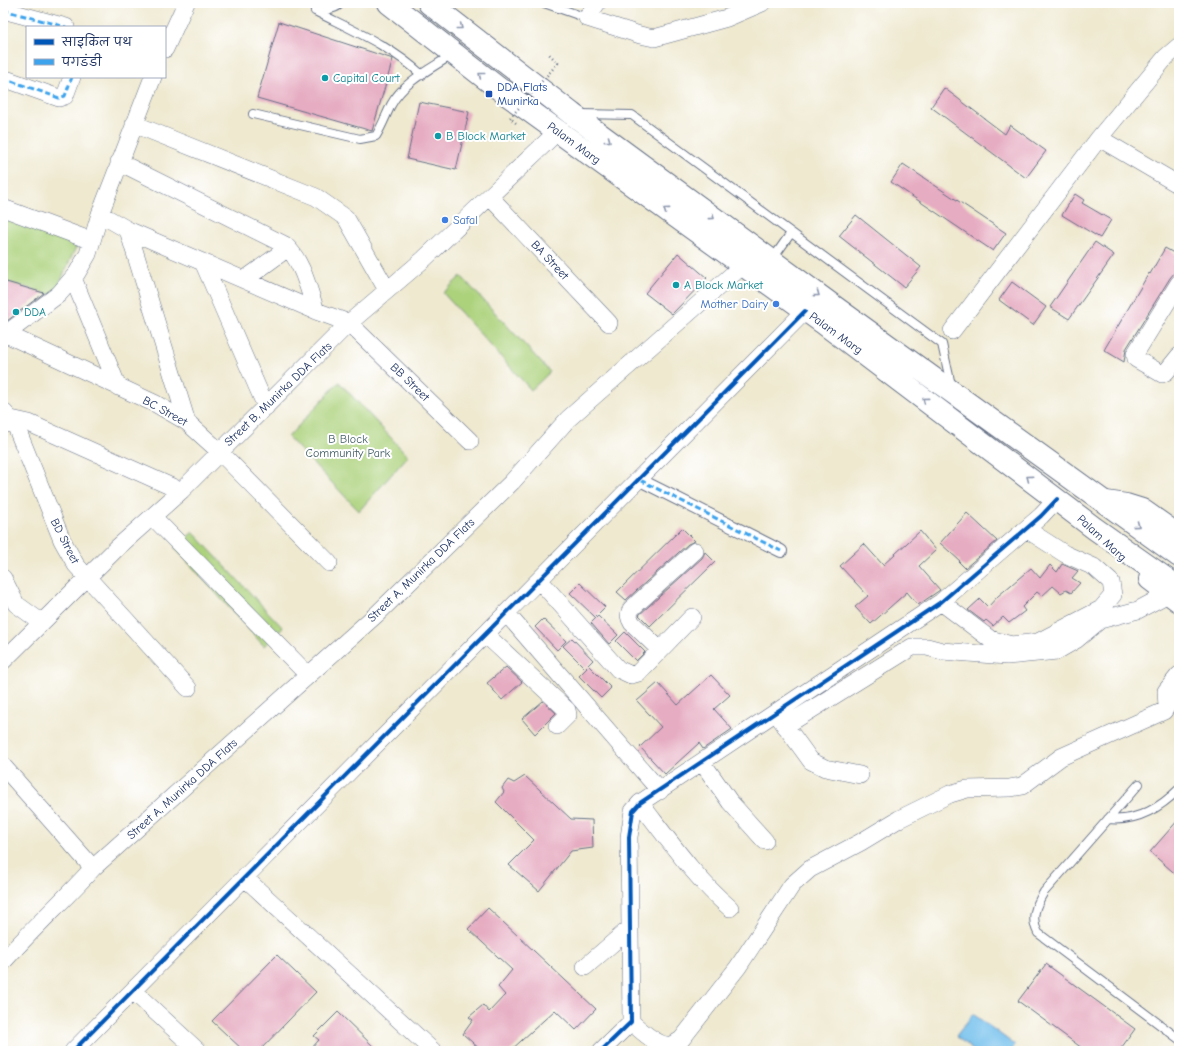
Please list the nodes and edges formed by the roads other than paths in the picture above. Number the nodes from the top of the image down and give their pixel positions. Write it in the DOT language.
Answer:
graph roads {
  1 [pos="186,3"];
  2 [pos="341,3"];
  3 [pos="388,3"];
  4 [pos="429,3"];
  5 [pos="544,3"];
  6 [pos="597,3"];
  7 [pos="762,3"];
  8 [pos="315,7"];
  9 [pos="3,10"];
  10 [pos="725,10"];
  11 [pos="587,18"];
  12 [pos="62,26"];
  13 [pos="1179,46"];
  14 [pos="166,47"];
  15 [pos="454,54"];
  16 [pos="422,74"];
  17 [pos="3,78"];
  18 [pos="72,78"];
  19 [pos="153,78"];
  20 [pos="253,114"];
  21 [pos="572,114"];
  22 [pos="134,124"];
  23 [pos="558,131"];
  24 [pos="1099,138"];
  25 [pos="119,162"];
  26 [pos="1179,185"];
  27 [pos="490,197"];
  28 [pos="3,208"];
  29 [pos="100,214"];
  30 [pos="128,230"];
  31 [pos="792,233"];
  32 [pos="92,241"];
  33 [pos="288,248"];
  34 [pos="772,260"];
  35 [pos="203,262"];
  36 [pos="742,266"];
  37 [pos="73,278"];
  38 [pos="244,280"];
  39 [pos="1179,283"];
  40 [pos="387,290"];
  41 [pos="316,311"];
  42 [pos="805,311"];
  43 [pos="349,323"];
  44 [pos="610,323"];
  45 [pos="952,331"];
  46 [pos="4,335"];
  47 [pos="1179,356"];
  48 [pos="118,387"];
  49 [pos="953,392"];
  50 [pos="266,407"];
  51 [pos="6,419"];
  52 [pos="187,422"];
  53 [pos="470,441"];
  54 [pos="219,451"];
  55 [pos="640,480"];
  56 [pos="181,491"];
  57 [pos="1057,499"];
  58 [pos="1106,502"];
  59 [pos="153,517"];
  60 [pos="1026,529"];
  61 [pos="1179,536"];
  62 [pos="695,551"];
  63 [pos="781,551"];
  64 [pos="1179,556"];
  65 [pos="329,563"];
  66 [pos="87,577"];
  67 [pos="3,578"];
  68 [pos="540,581"];
  69 [pos="1176,594"];
  70 [pos="9,602"];
  71 [pos="941,602"];
  72 [pos="507,614"];
  73 [pos="692,617"];
  74 [pos="41,622"];
  75 [pos="486,634"];
  76 [pos="660,650"];
  77 [pos="3,661"];
  78 [pos="308,675"];
  79 [pos="1179,675"];
  80 [pos="188,688"];
  81 [pos="781,719"];
  82 [pos="557,726"];
  83 [pos="702,762"];
  84 [pos="3,766"];
  85 [pos="860,775"];
  86 [pos="1140,784"];
  87 [pos="1179,789"];
  88 [pos="660,791"];
  89 [pos="640,803"];
  90 [pos="1108,819"];
  91 [pos="765,841"];
  92 [pos="93,868"];
  93 [pos="245,878"];
  94 [pos="730,908"];
  95 [pos="630,928"];
  96 [pos="3,962"];
  97 [pos="585,967"];
  98 [pos="133,991"];
  99 [pos="630,1022"];
  100 [pos="1179,1039"];
  101 [pos="73,1051"];
  102 [pos="198,1051"];
  103 [pos="433,1051"];
  104 [pos="601,1051"];
  1 -- 14 [label="street"];
  2 -- 8 [label="lane"];
  3 -- 15 [label="main road, Palam Marg"];
  4 -- 21 [label="main road, Palam Marg, one-way"];
  5 -- 11 [label="lane"];
  6 -- 11 [label="street"];
  7 -- 10 [label="street"];
  8 -- 16 [label="lane"];
  9 -- 12 [label="street"];
  10 -- 11 [label="street"];
  13 -- 24 [label="street"];
  15 -- 16 [label="lane"];
  23 -- 15 [label="main road, Palam Marg, one-way"];
  16 -- 20 [label="lane"];
  17 -- 18 [label="street"];
  19 -- 22 [label="street"];
  21 -- 31 [label="lane"];
  21 -- 34 [label="main road, Palam Marg, one-way"];
  22 -- 25 [label="street"];
  22 -- 40 [label="street"];
  23 -- 27 [label="street, Street B, Munirka DDA Flats"];
  36 -- 23 [label="main road, Palam Marg, one-way"];
  24 -- 26 [label="street"];
  24 -- 45 [label="street"];
  25 -- 29 [label="street"];
  25 -- 33 [label="street"];
  27 -- 40 [label="street, Street B, Munirka DDA Flats"];
  27 -- 44 [label="street, BA Street"];
  28 -- 32 [label="street"];
  29 -- 30 [label="street"];
  29 -- 32 [label="street"];
  30 -- 35 [label="street"];
  30 -- 52 [label="street"];
  31 -- 34 [label="lane"];
  31 -- 49 [label="lane"];
  32 -- 37 [label="street"];
  33 -- 38 [label="street"];
  33 -- 41 [label="street"];
  34 -- 49 [label="main road, Palam Marg, one-way"];
  35 -- 38 [label="street"];
  35 -- 50 [label="street"];
  36 -- 42 [label="main road, Palam Marg"];
  36 -- 78 [label="street, Street A, Munirka DDA Flats"];
  37 -- 46 [label="street"];
  37 -- 48 [label="street"];
  38 -- 41 [label="street"];
  39 -- 47 [label="street"];
  40 -- 43 [label="street, Street B, Munirka DDA Flats"];
  41 -- 43 [label="street"];
  42 -- 55 [label="street"];
  57 -- 42 [label="main road, Palam Marg, one-way"];
  43 -- 50 [label="street, Street B, Munirka DDA Flats"];
  43 -- 53 [label="street, BB Street"];
  46 -- 48 [label="street, BC Street"];
  48 -- 52 [label="street, BC Street"];
  49 -- 58 [label="main road, Palam Marg"];
  50 -- 54 [label="street, Street B, Munirka DDA Flats"];
  51 -- 56 [label="street"];
  51 -- 66 [label="street, BD Street"];
  52 -- 54 [label="street, BC Street"];
  54 -- 56 [label="street, Street B, Munirka DDA Flats"];
  54 -- 65 [label="street, BC Street"];
  55 -- 63 [label="street"];
  55 -- 68 [label="street"];
  56 -- 59 [label="street, Street B, Munirka DDA Flats"];
  57 -- 60 [label="street"];
  57 -- 69 [label="main road, Palam Marg"];
  58 -- 61 [label="main road, Palam Marg"];
  58 -- 64 [label="main road, one-way"];
  59 -- 66 [label="street, Street B, Munirka DDA Flats"];
  59 -- 78 [label="street"];
  60 -- 71 [label="street"];
  60 -- 71 [label="street"];
  62 -- 76 [label="street"];
  66 -- 74 [label="street, Street B, Munirka DDA Flats"];
  66 -- 80 [label="street, BD Street"];
  67 -- 70 [label="street"];
  68 -- 72 [label="street"];
  68 -- 76 [label="street"];
  69 -- 81 [label="street"];
  70 -- 74 [label="street"];
  71 -- 81 [label="street"];
  72 -- 75 [label="street"];
  72 -- 88 [label="street"];
  73 -- 76 [label="street"];
  74 -- 77 [label="street, Street B, Munirka DDA Flats"];
  75 -- 82 [label="street"];
  75 -- 93 [label="street"];
  78 -- 92 [label="street, Street A, Munirka DDA Flats"];
  79 -- 99 [label="street"];
  81 -- 83 [label="street"];
  81 -- 85 [label="street"];
  83 -- 88 [label="street"];
  83 -- 91 [label="street"];
  84 -- 92 [label="street"];
  86 -- 90 [label="lane"];
  87 -- 90 [label="lane"];
  88 -- 89 [label="street"];
  89 -- 94 [label="street"];
  89 -- 95 [label="street"];
  90 -- 100 [label="lane"];
  92 -- 96 [label="street, Street A, Munirka DDA Flats"];
  93 -- 98 [label="street"];
  93 -- 103 [label="street"];
  95 -- 97 [label="street"];
  95 -- 99 [label="street"];
  98 -- 101 [label="street"];
  98 -- 102 [label="street"];
  99 -- 104 [label="street"];
}
